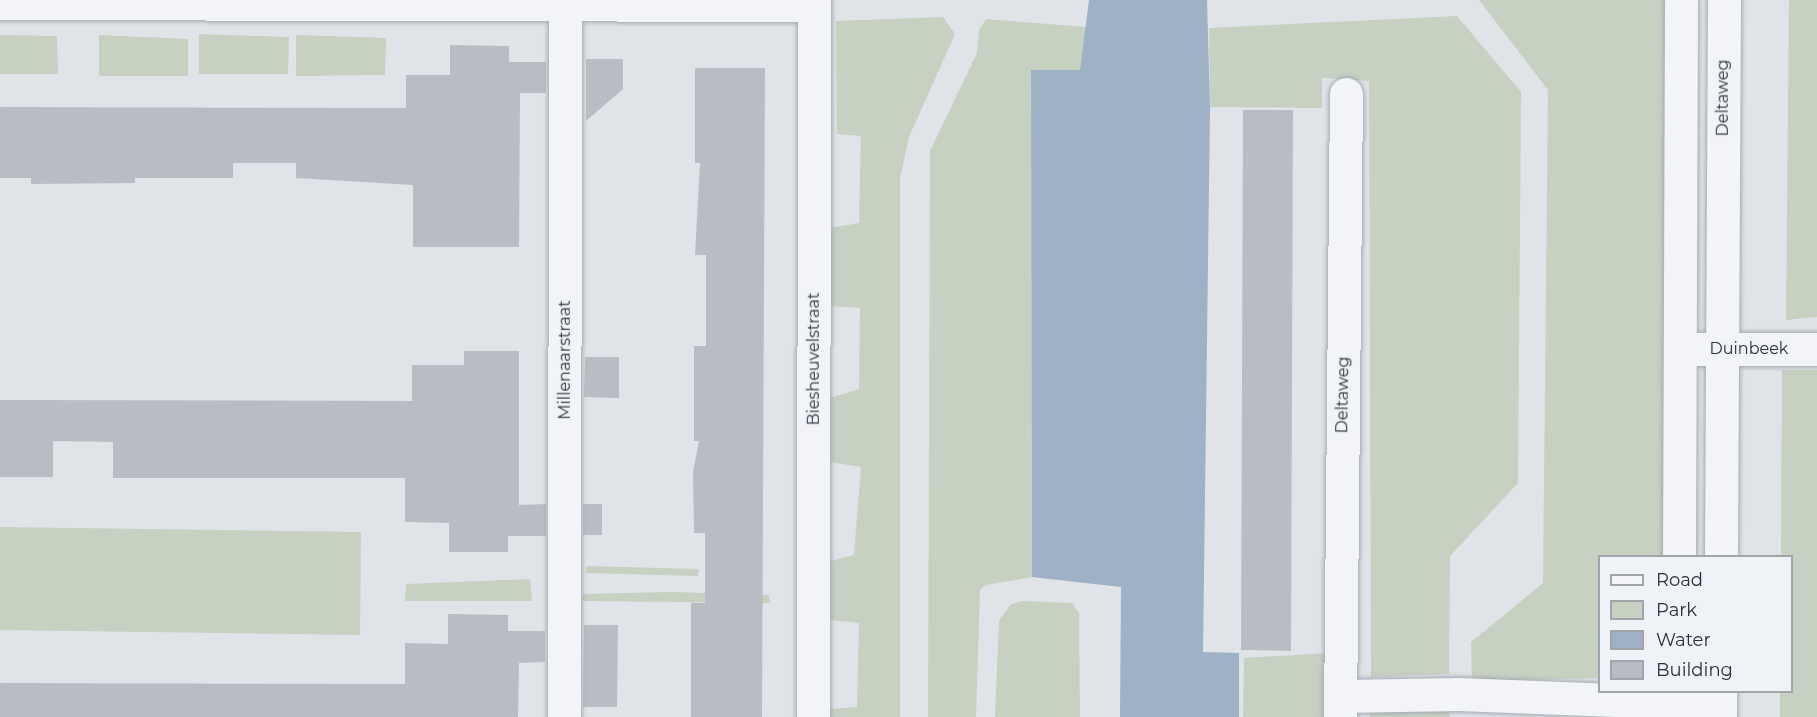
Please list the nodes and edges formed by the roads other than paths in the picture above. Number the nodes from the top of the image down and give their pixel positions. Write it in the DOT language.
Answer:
graph roads {
  1 [pos="1681,0"];
  2 [pos="1724,0"];
  3 [pos="0,3"];
  4 [pos="565,3"];
  5 [pos="813,3"];
  6 [pos="1346,94"];
  7 [pos="1681,349"];
  8 [pos="1722,349"];
  9 [pos="1810,349"];
  10 [pos="1679,555"];
  11 [pos="1721,555"];
  12 [pos="1677,703"];
  13 [pos="1720,704"];
  14 [pos="1340,707"];
  15 [pos="564,717"];
  16 [pos="813,717"];
  1 -- 7 [label="street"];
  2 -- 8 [label="street, Deltaweg"];
  3 -- 4 [label="street"];
  4 -- 5 [label="street"];
  4 -- 15 [label="street, Millenaarstraat"];
  5 -- 16 [label="street, Biesheuvelstraat"];
  6 -- 14 [label="street, Deltaweg"];
  7 -- 8 [label="street, Duinbeek"];
  7 -- 10 [label="street"];
  8 -- 9 [label="street, Duinbeek"];
  8 -- 11 [label="street, Deltaweg"];
  12 -- 13 [label="street, Deltaweg"];
  12 -- 14 [label="street, Deltaweg"];
}
